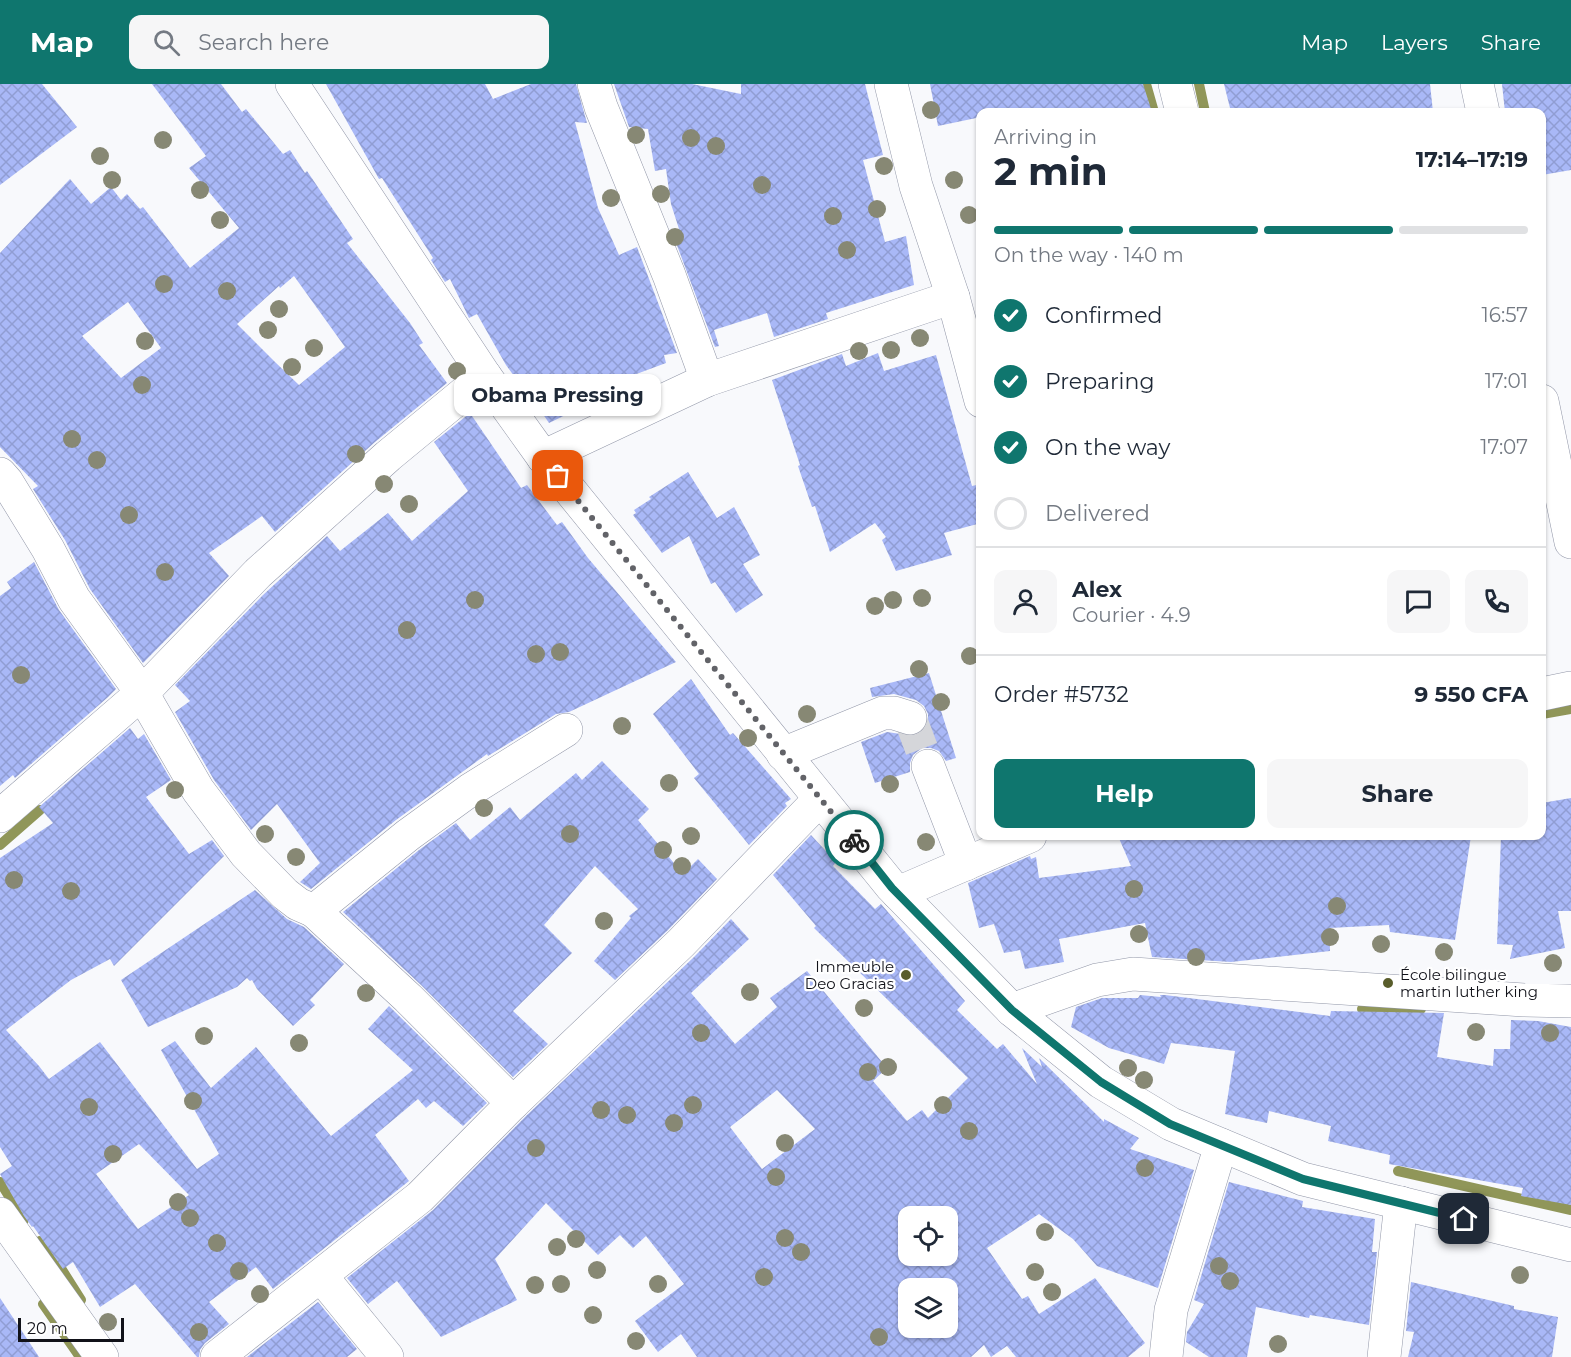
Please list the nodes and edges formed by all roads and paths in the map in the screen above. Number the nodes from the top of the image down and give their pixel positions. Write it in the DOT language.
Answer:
graph roads {
  1 [pos="292,84"];
  2 [pos="594,84"];
  3 [pos="891,84"];
  4 [pos="1175,84"];
  5 [pos="1477,84"];
  6 [pos="1181,108"];
  7 [pos="1482,108"];
  8 [pos="953,297"];
  9 [pos="484,376"];
  10 [pos="707,380"];
  11 [pos="976,382"];
  12 [pos="1546,420"];
  13 [pos="543,457"];
  14 [pos="0,474"];
  15 [pos="1571,542"];
  16 [pos="1571,688"];
  17 [pos="142,693"];
  18 [pos="1546,693"];
  19 [pos="910,718"];
  20 [pos="566,730"];
  21 [pos="783,754"];
  22 [pos="928,766"];
  23 [pos="820,799"];
  24 [pos="0,816"];
  25 [pos="1021,840"];
  26 [pos="966,864"];
  27 [pos="898,893"];
  28 [pos="314,910"];
  29 [pos="1571,1001"];
  30 [pos="1012,1010"];
  31 [pos="513,1103"];
  32 [pos="1221,1145"];
  33 [pos="1401,1203"];
  34 [pos="0,1214"];
  35 [pos="1571,1245"];
  36 [pos="321,1276"];
  37 [pos="102,1357"];
  38 [pos="217,1357"];
  39 [pos="387,1357"];
  40 [pos="1166,1357"];
  41 [pos="1384,1357"];
  1 -- 9 [label="street"];
  2 -- 10 [label="street"];
  3 -- 8 [label="street"];
  4 -- 6 [label="street"];
  5 -- 7 [label="street"];
  8 -- 10 [label="street"];
  8 -- 11 [label="street"];
  9 -- 13 [label="street"];
  9 -- 17 [label="street"];
  10 -- 13 [label="street"];
  12 -- 15 [label="street"];
  13 -- 21 [label="street"];
  14 -- 17 [label="street"];
  16 -- 18 [label="street"];
  17 -- 24 [label="street"];
  17 -- 28 [label="street"];
  19 -- 21 [label="street"];
  20 -- 28 [label="street"];
  21 -- 23 [label="street"];
  22 -- 26 [label="street"];
  23 -- 27 [label="street"];
  23 -- 31 [label="street"];
  25 -- 26 [label="street"];
  26 -- 27 [label="street"];
  27 -- 30 [label="street"];
  28 -- 31 [label="street"];
  29 -- 30 [label="street"];
  30 -- 32 [label="street"];
  31 -- 36 [label="street"];
  32 -- 33 [label="street"];
  32 -- 40 [label="street"];
  33 -- 35 [label="street"];
  33 -- 41 [label="street"];
  34 -- 37 [label="street"];
  36 -- 38 [label="street"];
  36 -- 39 [label="street"];
}
